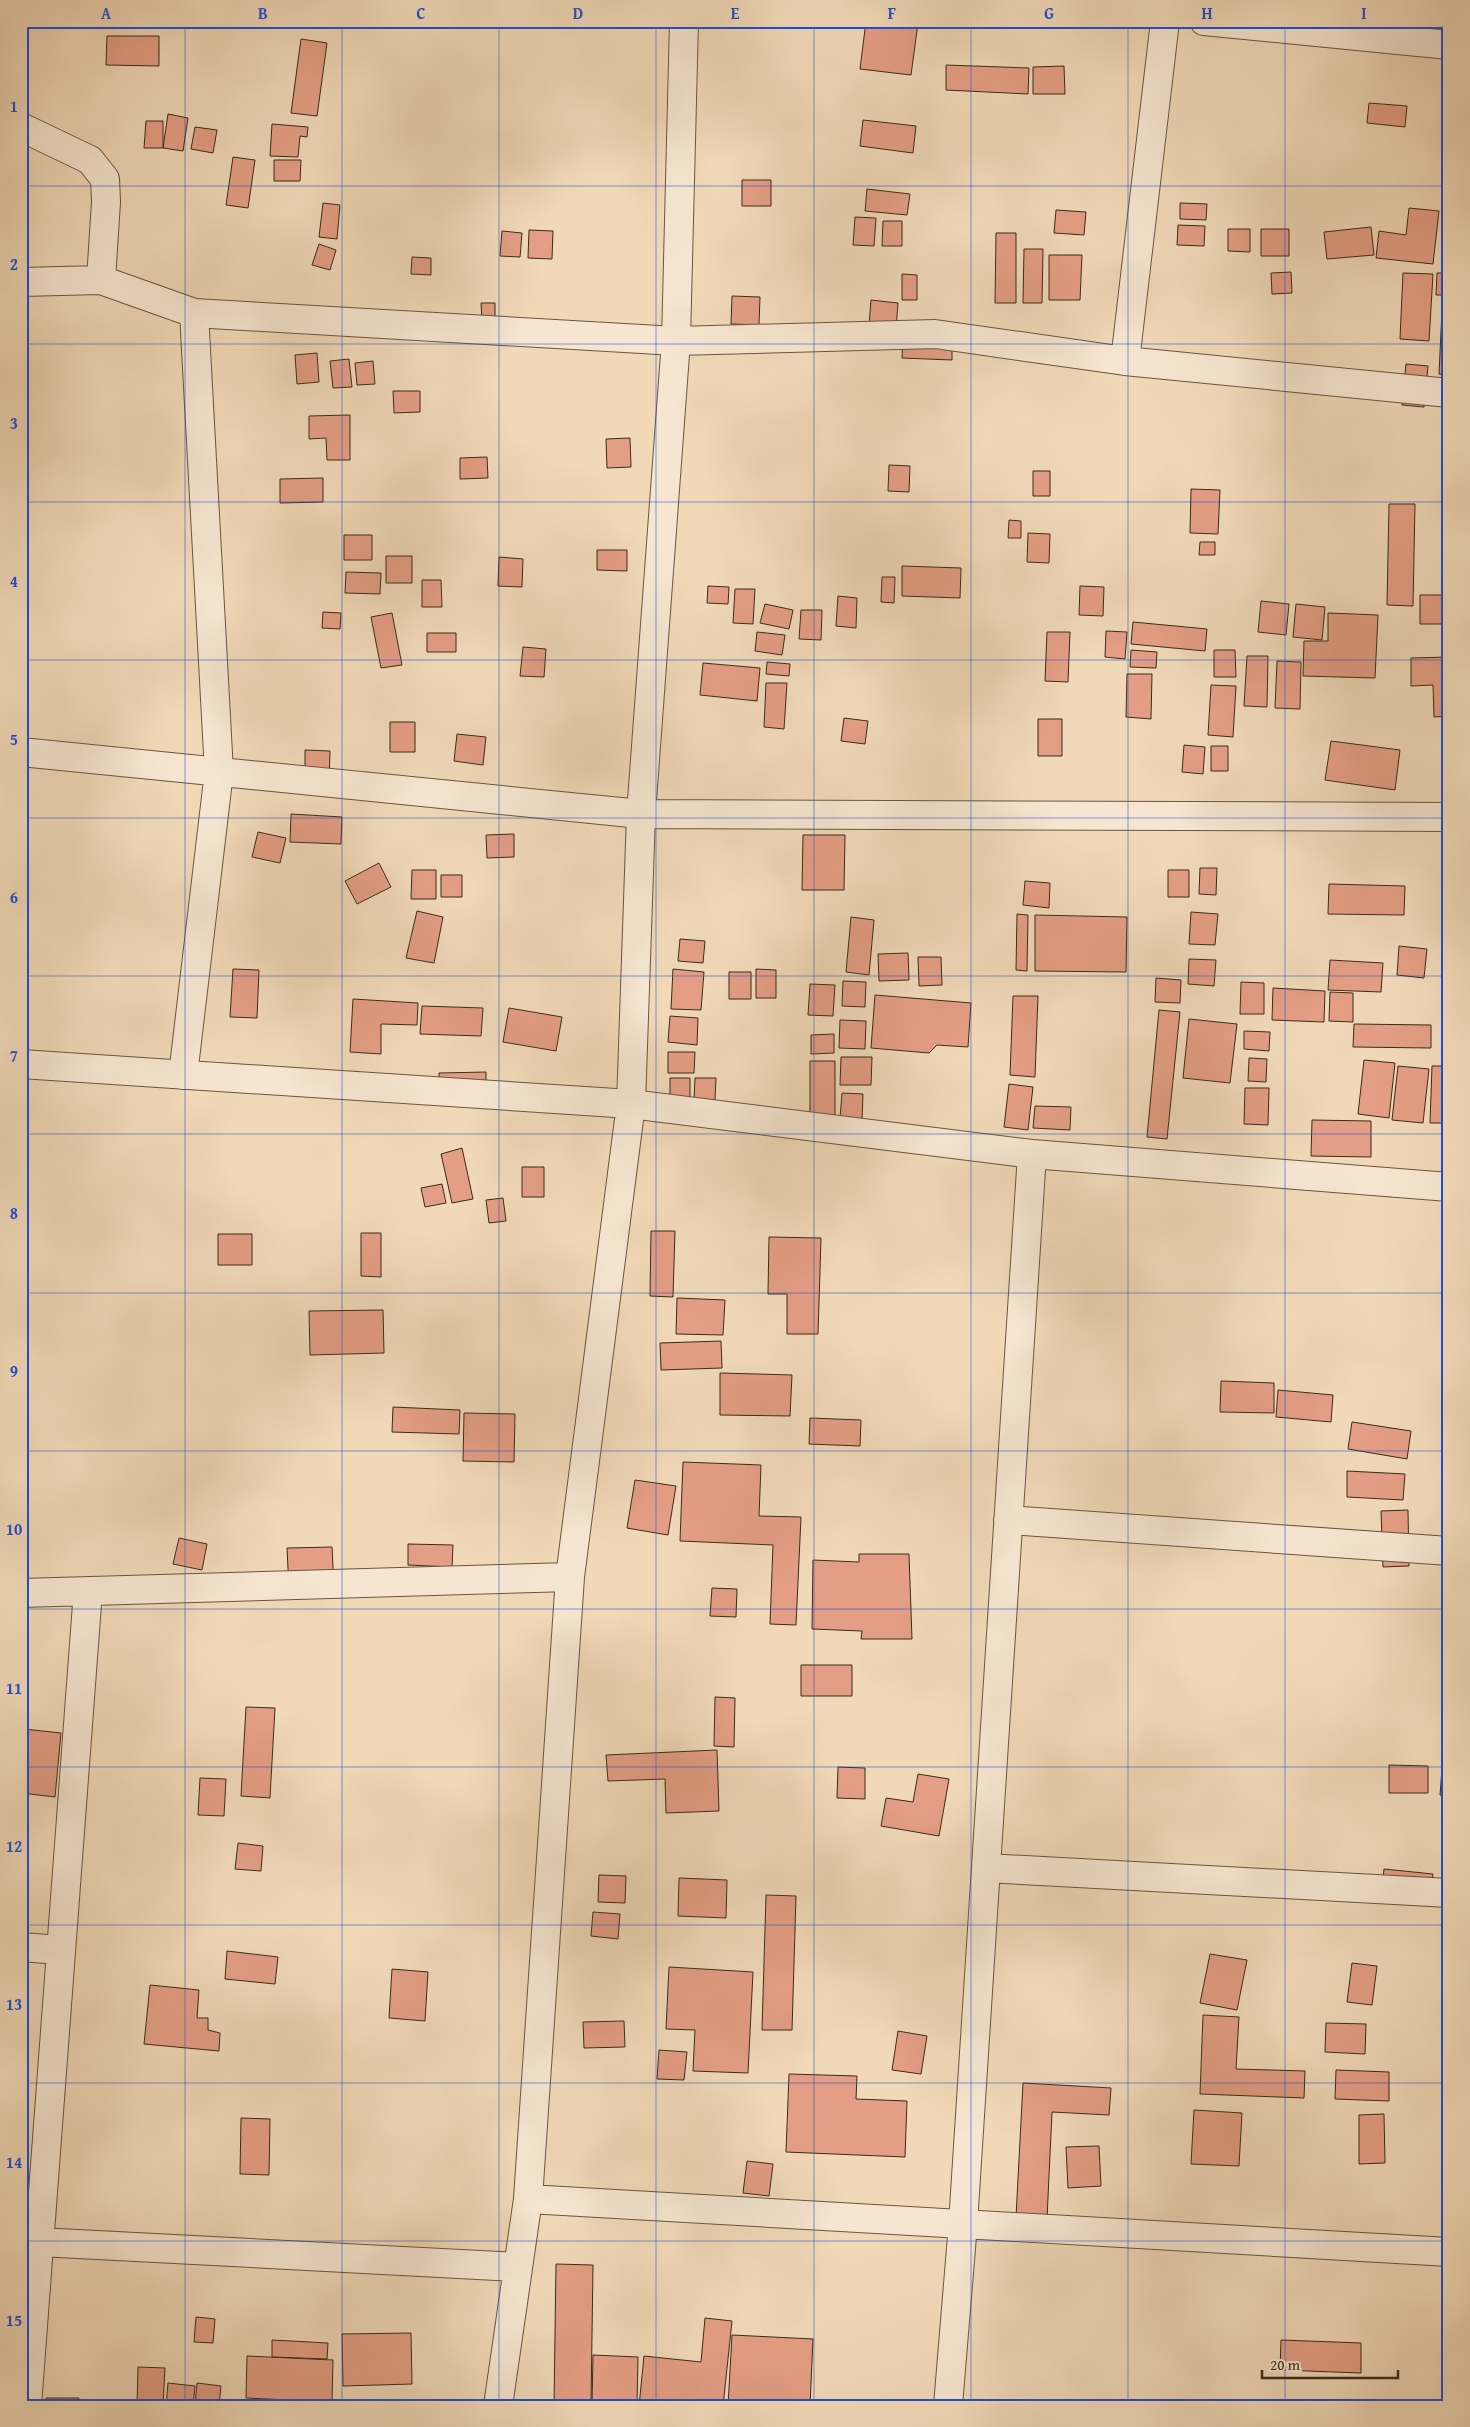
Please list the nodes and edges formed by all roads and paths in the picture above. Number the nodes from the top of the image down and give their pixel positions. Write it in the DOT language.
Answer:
graph roads {
  1 [pos="684,21"];
  2 [pos="1165,21"];
  3 [pos="1204,21"];
  4 [pos="1449,45"];
  5 [pos="21,127"];
  6 [pos="101,280"];
  7 [pos="21,282"];
  8 [pos="194,313"];
  9 [pos="676,341"];
  10 [pos="1125,361"];
  11 [pos="1449,393"];
  12 [pos="21,752"];
  13 [pos="219,772"];
  14 [pos="641,814"];
  15 [pos="1449,817"];
  16 [pos="21,1064"];
  17 [pos="183,1075"];
  18 [pos="632,1104"];
  19 [pos="1032,1154"];
  20 [pos="1449,1187"];
  21 [pos="1008,1520"];
  22 [pos="1449,1551"];
  23 [pos="570,1577"];
  24 [pos="88,1591"];
  25 [pos="21,1593"];
  26 [pos="986,1868"];
  27 [pos="1449,1893"];
  28 [pos="21,1946"];
  29 [pos="60,1950"];
  30 [pos="528,2199"];
  31 [pos="963,2224"];
  32 [pos="39,2242"];
  33 [pos="1449,2252"];
  34 [pos="517,2267"];
  35 [pos="27,2406"];
  36 [pos="498,2406"];
  37 [pos="948,2406"];
  1 -- 9 [label="street"];
  2 -- 10 [label="street"];
  3 -- 4 [label="street"];
  5 -- 6 [label="street"];
  6 -- 7 [label="street"];
  6 -- 8 [label="street"];
  8 -- 9 [label="street"];
  8 -- 13 [label="street"];
  9 -- 10 [label="street"];
  9 -- 14 [label="street"];
  10 -- 11 [label="street"];
  12 -- 13 [label="street"];
  13 -- 14 [label="street"];
  13 -- 17 [label="street"];
  14 -- 15 [label="street"];
  14 -- 18 [label="street"];
  16 -- 17 [label="street"];
  17 -- 18 [label="street"];
  18 -- 19 [label="street"];
  18 -- 23 [label="street"];
  19 -- 20 [label="street"];
  19 -- 21 [label="street"];
  21 -- 22 [label="street"];
  21 -- 26 [label="street"];
  23 -- 24 [label="street"];
  23 -- 30 [label="street"];
  24 -- 25 [label="street"];
  24 -- 29 [label="street"];
  26 -- 27 [label="street"];
  26 -- 31 [label="street"];
  28 -- 29 [label="street"];
  29 -- 32 [label="street"];
  30 -- 31 [label="street"];
  30 -- 34 [label="street"];
  31 -- 33 [label="street"];
  31 -- 37 [label="street"];
  32 -- 34 [label="street"];
  32 -- 35 [label="street"];
  34 -- 36 [label="street"];
}
